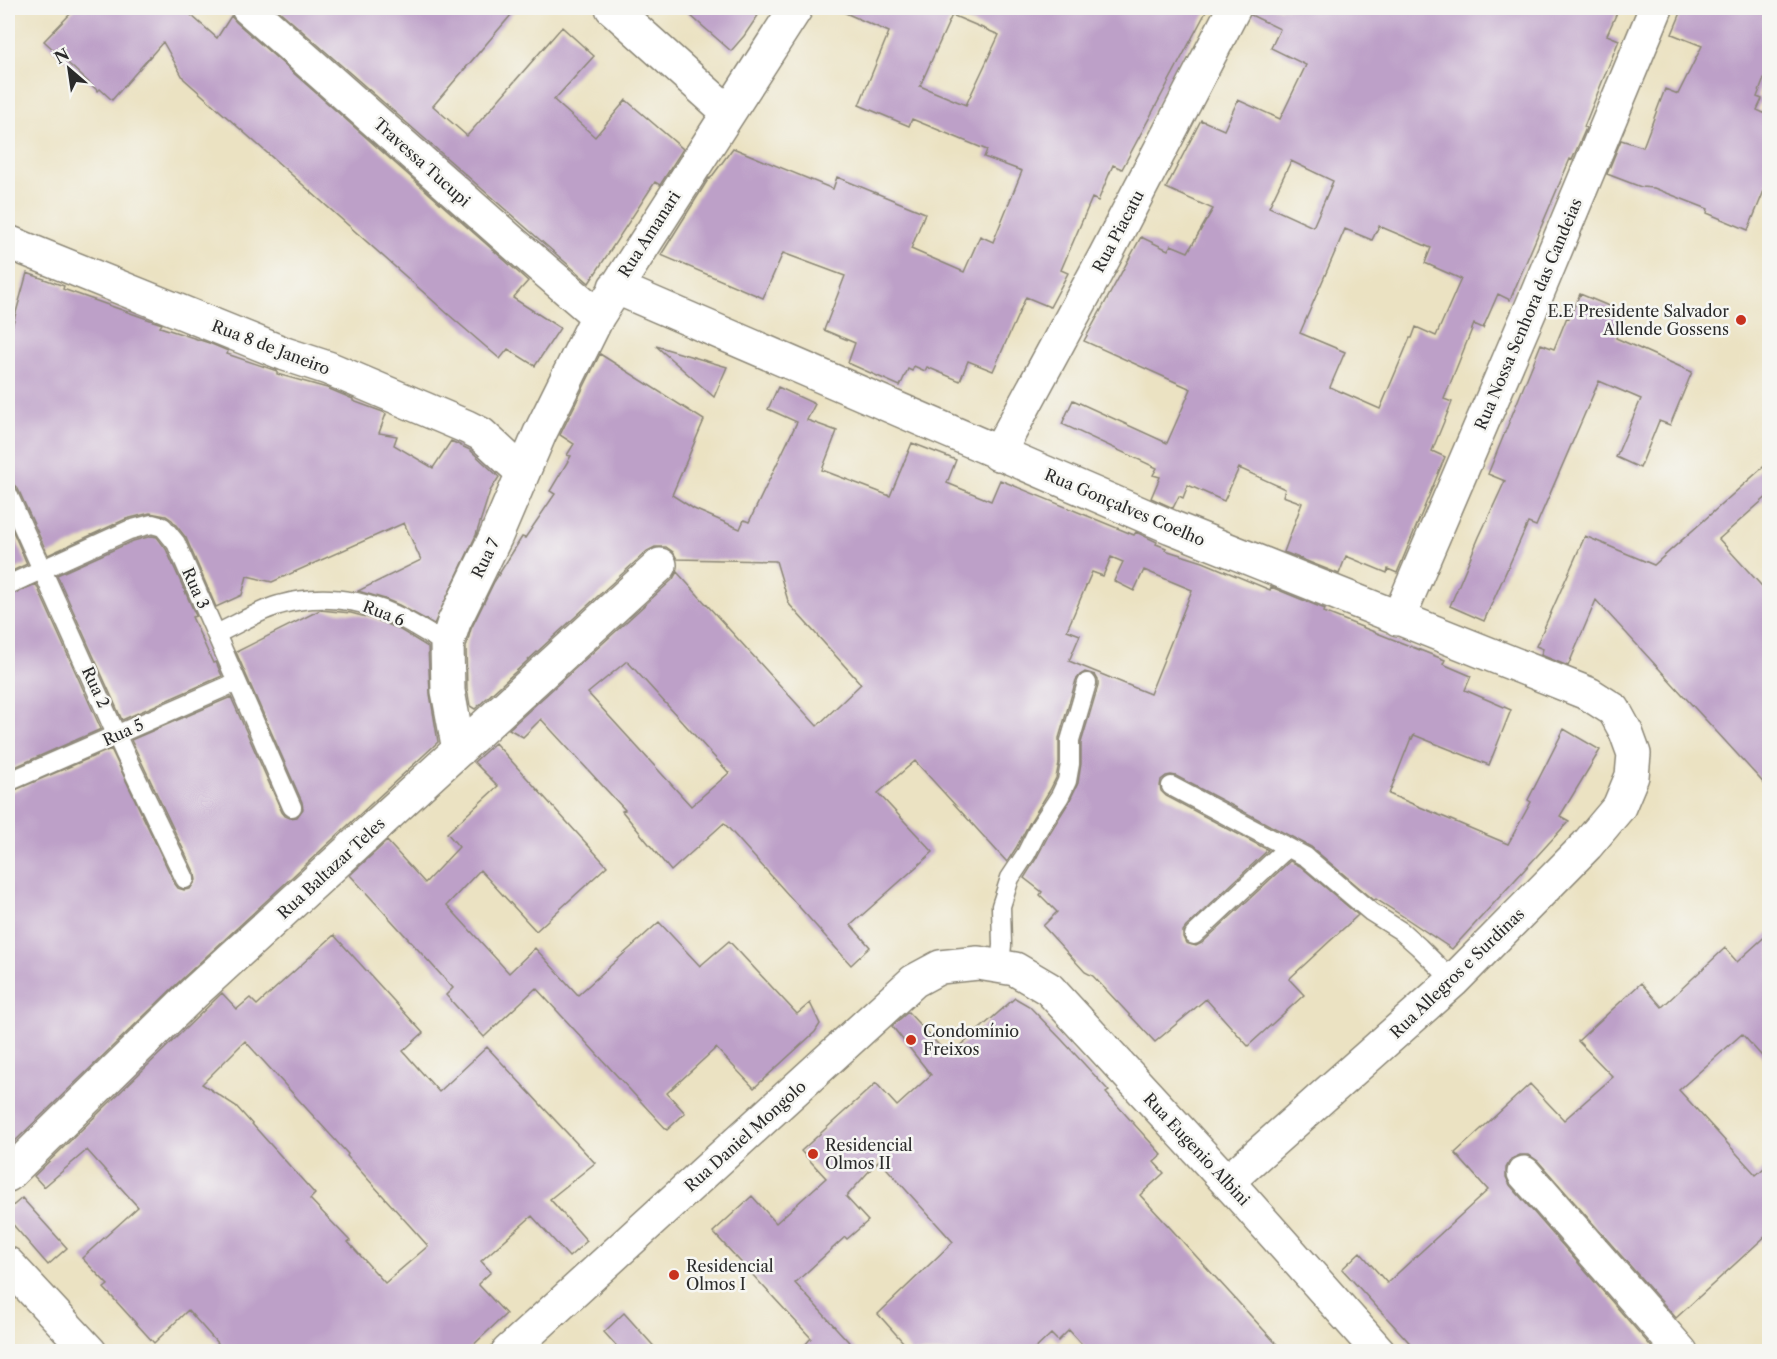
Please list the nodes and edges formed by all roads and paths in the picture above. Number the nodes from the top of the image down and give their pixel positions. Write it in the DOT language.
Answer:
graph roads {
  1 [pos="248,8"];
  2 [pos="612,8"];
  3 [pos="796,8"];
  4 [pos="1234,8"];
  5 [pos="1656,8"];
  6 [pos="728,112"];
  7 [pos="8,242"];
  8 [pos="615,286"];
  9 [pos="597,316"];
  10 [pos="540,433"];
  11 [pos="481,434"];
  12 [pos="998,454"];
  13 [pos="522,472"];
  14 [pos="8,494"];
  15 [pos="660,565"];
  16 [pos="41,569"];
  17 [pos="8,585"];
  18 [pos="1398,619"];
  19 [pos="216,634"];
  20 [pos="447,645"];
  21 [pos="237,682"];
  22 [pos="1087,683"];
  23 [pos="1626,732"];
  24 [pos="117,735"];
  25 [pos="459,750"];
  26 [pos="8,782"];
  27 [pos="1171,786"];
  28 [pos="292,807"];
  29 [pos="1287,848"];
  30 [pos="185,879"];
  31 [pos="1194,935"];
  32 [pos="1000,966"];
  33 [pos="1453,981"];
  34 [pos="1524,1173"];
  35 [pos="8,1175"];
  36 [pos="1227,1182"];
  37 [pos="8,1263"];
  38 [pos="90,1352"];
  39 [pos="508,1352"];
  40 [pos="1379,1352"];
  41 [pos="1681,1352"];
  1 -- 9 [label="street, Travessa Tucupi"];
  2 -- 6 [label="street"];
  3 -- 6 [label="street, Rua Amanari"];
  4 -- 12 [label="street, Rua Piacatu"];
  5 -- 18 [label="street, Rua Nossa Senhora das Candeias"];
  6 -- 8 [label="street, Rua Amanari"];
  7 -- 11 [label="street, Rua 8 de Janeiro"];
  8 -- 9 [label="street, Rua Amanari"];
  8 -- 12 [label="street, Rua Gonçalves Coelho"];
  9 -- 10 [label="street, Rua Amanari"];
  10 -- 11 [label="street"];
  10 -- 13 [label="street, Rua Amanari"];
  11 -- 13 [label="street, Rua 8 de Janeiro"];
  12 -- 18 [label="street, Rua Gonçalves Coelho"];
  13 -- 20 [label="street, Rua 7"];
  14 -- 16 [label="lane, Rua 2"];
  15 -- 25 [label="street, Rua Baltazar Teles"];
  16 -- 17 [label="lane, Rua 3"];
  16 -- 19 [label="lane, Rua 3"];
  16 -- 24 [label="lane, Rua 2"];
  18 -- 23 [label="street, Rua Gonçalves Coelho"];
  19 -- 20 [label="lane, Rua 6"];
  19 -- 21 [label="lane, Rua 3"];
  20 -- 25 [label="street"];
  21 -- 24 [label="lane, Rua 5"];
  21 -- 28 [label="lane, Rua 3"];
  22 -- 32 [label="lane"];
  23 -- 33 [label="street, Rua Allegros e Surdinas"];
  24 -- 26 [label="lane, Rua 5"];
  24 -- 30 [label="lane, Rua 2"];
  25 -- 35 [label="street, Rua Baltazar Teles"];
  27 -- 29 [label="lane"];
  29 -- 31 [label="lane"];
  29 -- 33 [label="lane"];
  32 -- 36 [label="street, Rua Eugenio Albini"];
  32 -- 39 [label="street, Rua Daniel Mongolo"];
  33 -- 36 [label="street, Rua Allegros e Surdinas"];
  34 -- 41 [label="street"];
  36 -- 40 [label="street, Rua Eugenio Albini"];
  37 -- 38 [label="street"];
}
